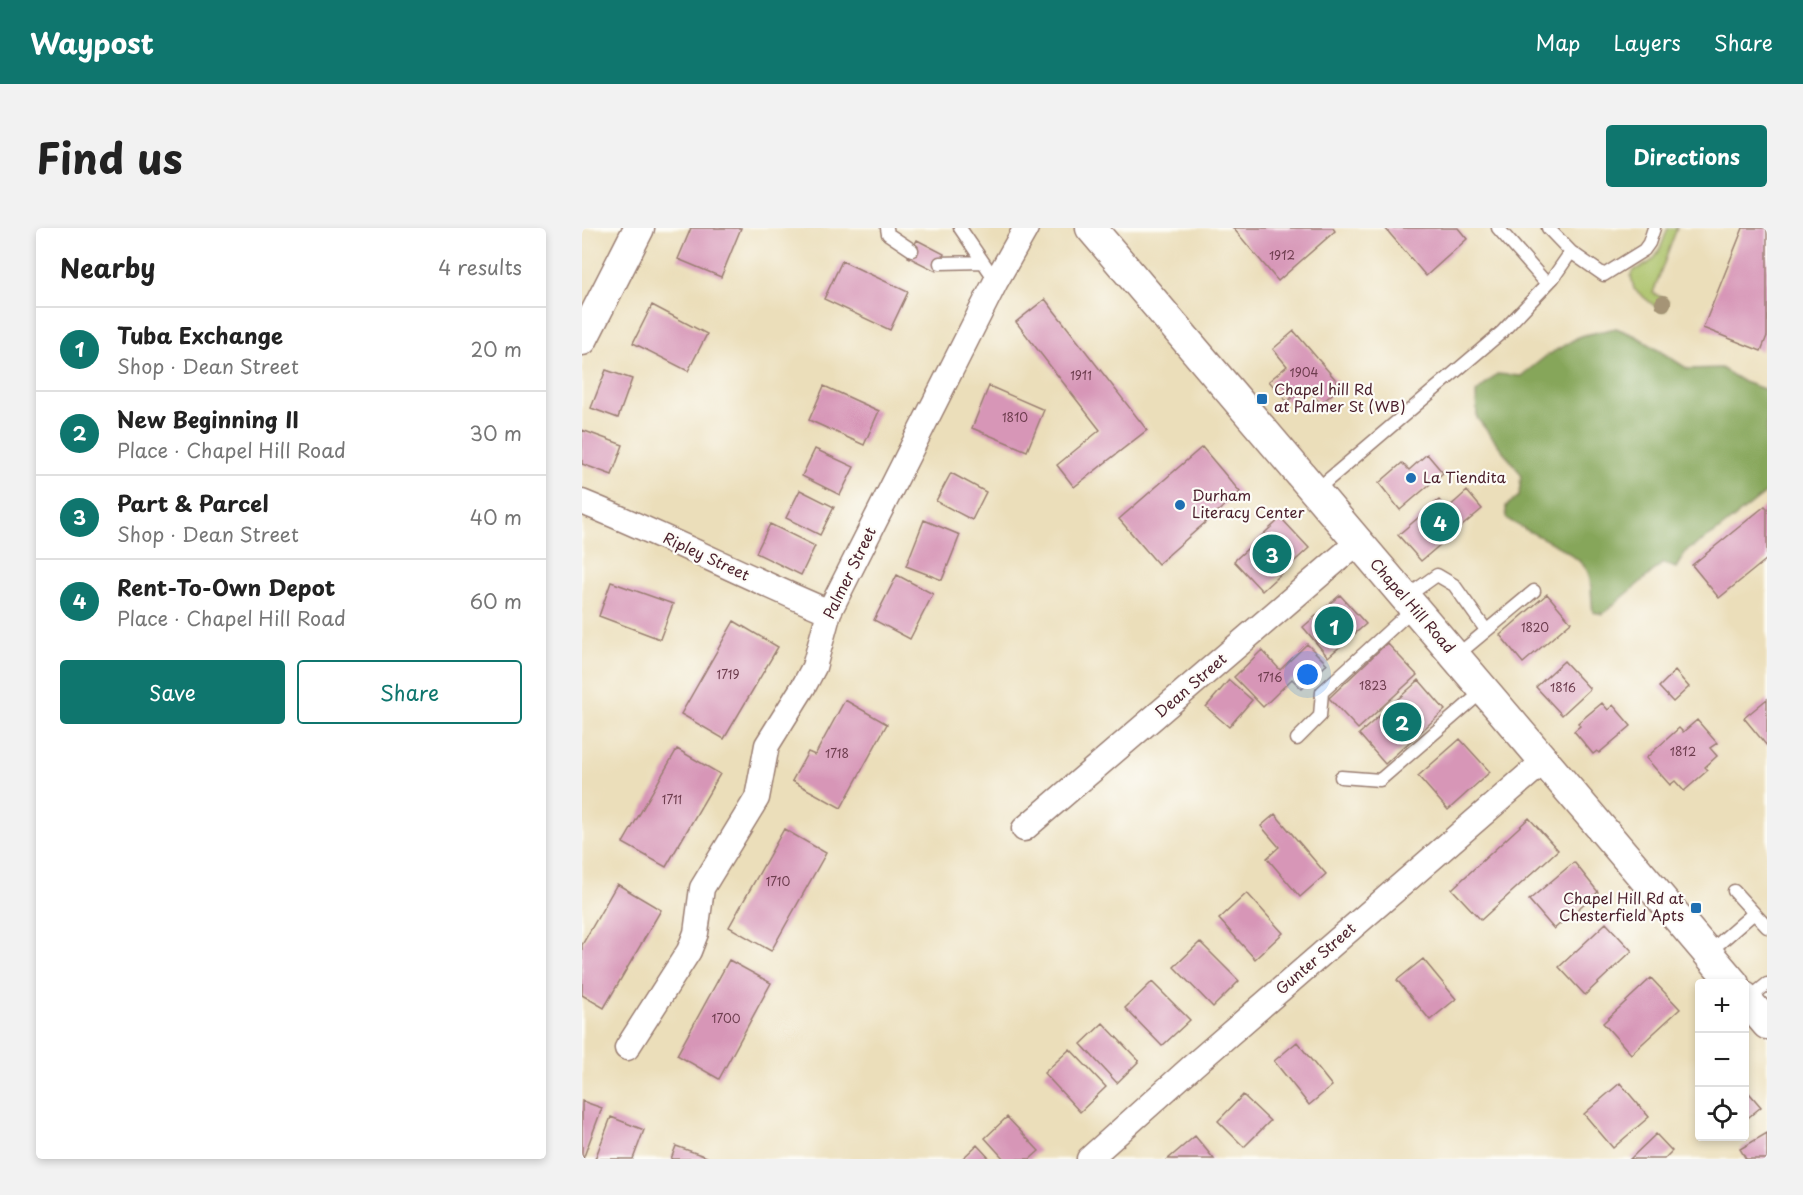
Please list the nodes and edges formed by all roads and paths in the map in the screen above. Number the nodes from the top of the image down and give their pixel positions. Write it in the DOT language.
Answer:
graph roads {
  1 [pos="639,228"];
  2 [pos="887,228"];
  3 [pos="960,228"];
  4 [pos="1026,228"];
  5 [pos="1091,228"];
  6 [pos="1498,228"];
  7 [pos="1548,228"];
  8 [pos="1654,228"];
  9 [pos="912,250"];
  10 [pos="1571,252"];
  11 [pos="940,263"];
  12 [pos="990,272"];
  13 [pos="1547,284"];
  14 [pos="582,340"];
  15 [pos="1315,491"];
  16 [pos="582,502"];
  17 [pos="1358,542"];
  18 [pos="1534,591"];
  19 [pos="1409,603"];
  20 [pos="829,612"];
  21 [pos="1486,630"];
  22 [pos="1455,657"];
  23 [pos="1484,690"];
  24 [pos="1297,739"];
  25 [pos="1544,761"];
  26 [pos="1341,777"];
  27 [pos="1024,829"];
  28 [pos="1734,891"];
  29 [pos="1754,913"];
  30 [pos="1767,927"];
  31 [pos="1708,952"];
  32 [pos="1736,979"];
  33 [pos="1749,993"];
  34 [pos="1767,1024"];
  35 [pos="627,1048"];
  36 [pos="1089,1159"];
  1 -- 14 [label="street"];
  2 -- 9 [label="lane"];
  3 -- 12 [label="lane"];
  4 -- 12 [label="street, Palmer Street"];
  5 -- 15 [label="street, Chapel Hill Road"];
  6 -- 13 [label="lane"];
  7 -- 10 [label="lane"];
  8 -- 10 [label="lane"];
  10 -- 13 [label="lane"];
  11 -- 12 [label="lane"];
  12 -- 20 [label="street, Palmer Street"];
  13 -- 15 [label="lane"];
  15 -- 17 [label="street, Chapel Hill Road"];
  16 -- 20 [label="street, Ripley Street"];
  17 -- 19 [label="street, Chapel Hill Road"];
  17 -- 27 [label="street, Dean Street"];
  18 -- 21 [label="lane"];
  19 -- 21 [label="lane"];
  19 -- 22 [label="street, Chapel Hill Road"];
  19 -- 24 [label="lane"];
  20 -- 35 [label="street, Palmer Street"];
  21 -- 22 [label="lane"];
  22 -- 23 [label="street, Chapel Hill Road"];
  23 -- 25 [label="street, Chapel Hill Road"];
  23 -- 26 [label="lane"];
  25 -- 31 [label="street, Chapel Hill Road"];
  25 -- 36 [label="street, Gunter Street"];
  28 -- 29 [label="lane"];
  29 -- 30 [label="lane"];
  29 -- 31 [label="lane"];
  31 -- 32 [label="street, Chapel Hill Road"];
  33 -- 34 [label="street, Chapel Hill Road"];
}
